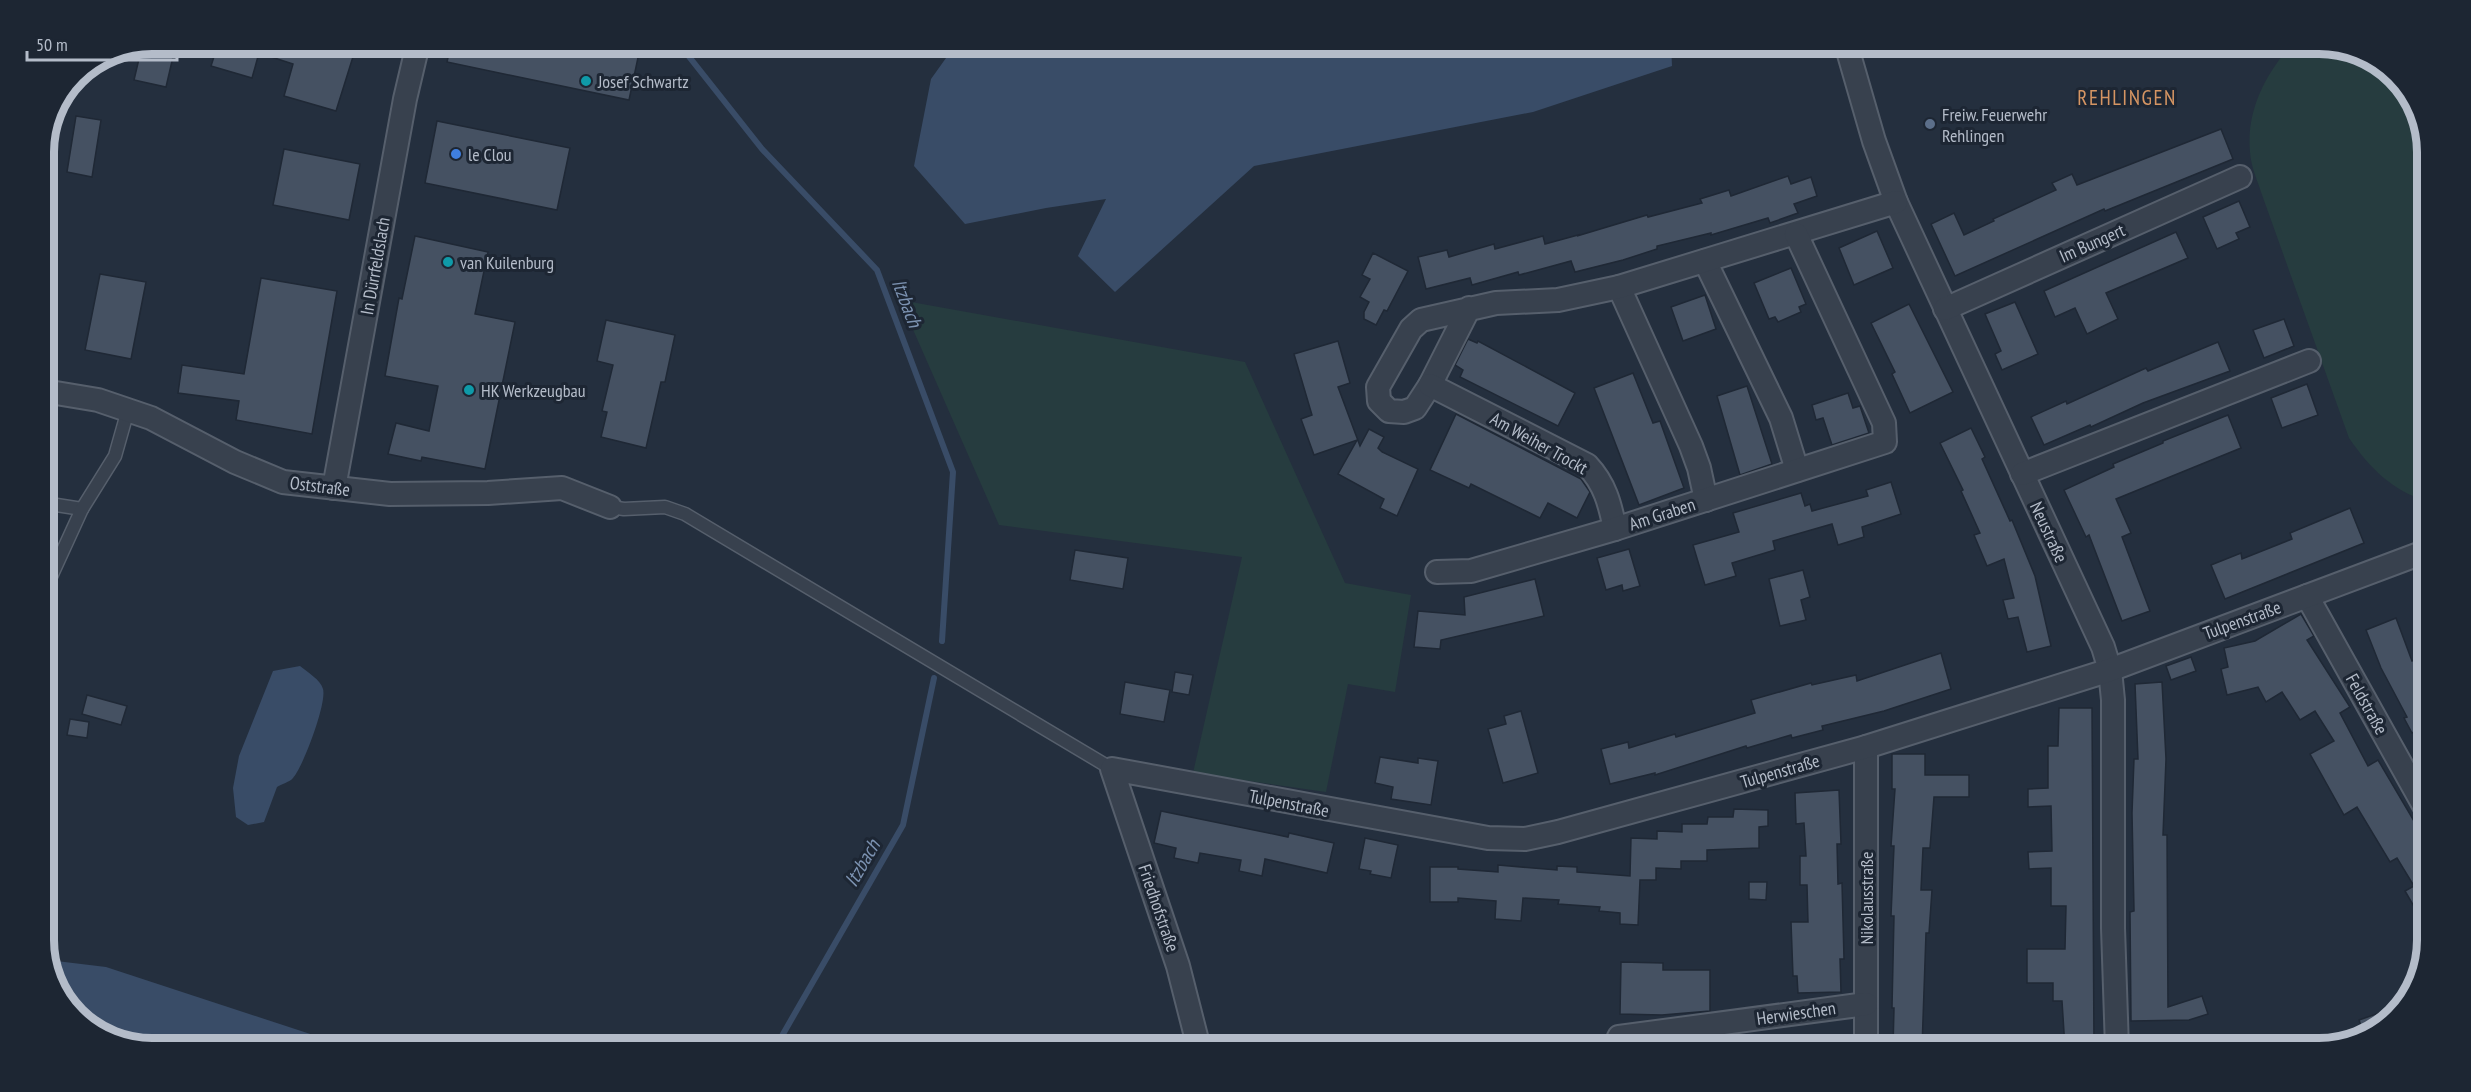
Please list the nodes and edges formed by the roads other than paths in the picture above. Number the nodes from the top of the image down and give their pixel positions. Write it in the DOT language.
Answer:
graph roads {
  1 [pos="416,54"];
  2 [pos="1849,54"];
  3 [pos="2240,177"];
  4 [pos="1896,202"];
  5 [pos="1796,234"];
  6 [pos="1705,261"];
  7 [pos="1618,287"];
  8 [pos="1469,308"];
  9 [pos="1945,309"];
  10 [pos="2309,361"];
  11 [pos="1430,386"];
  12 [pos="54,393"];
  13 [pos="128,410"];
  14 [pos="1797,470"];
  15 [pos="2022,474"];
  16 [pos="334,488"];
  17 [pos="1706,500"];
  18 [pos="54,505"];
  19 [pos="610,507"];
  20 [pos="82,509"];
  21 [pos="1615,529"];
  22 [pos="2417,555"];
  23 [pos="54,570"];
  24 [pos="1437,573"];
  25 [pos="2307,596"];
  26 [pos="2110,670"];
  27 [pos="1866,747"];
  28 [pos="1112,769"];
  29 [pos="2417,794"];
  30 [pos="1866,1004"];
  31 [pos="1619,1036"];
  32 [pos="1196,1038"];
  33 [pos="1866,1038"];
  34 [pos="2117,1038"];
  1 -- 16 [label="street, In Dürrfeldslach"];
  2 -- 4 [label="street, Neustraße"];
  3 -- 9 [label="street, Im Bungert"];
  4 -- 5 [label="street"];
  4 -- 9 [label="street, Neustraße"];
  5 -- 6 [label="street"];
  5 -- 14 [label="street, Am Graben"];
  6 -- 7 [label="street"];
  6 -- 14 [label="street"];
  7 -- 8 [label="street"];
  7 -- 17 [label="street"];
  8 -- 11 [label="street"];
  8 -- 11 [label="street"];
  9 -- 15 [label="street, Neustraße"];
  10 -- 15 [label="street"];
  11 -- 21 [label="street, Am Weiher Trockt"];
  12 -- 13 [label="street, Oststraße"];
  13 -- 16 [label="street, Oststraße"];
  13 -- 20 [label="lane"];
  14 -- 17 [label="street, Am Graben"];
  15 -- 26 [label="street, Neustraße"];
  16 -- 19 [label="street, Oststraße"];
  17 -- 21 [label="street, Am Graben"];
  18 -- 20 [label="lane"];
  19 -- 28 [label="lane"];
  20 -- 23 [label="lane"];
  21 -- 24 [label="street, Am Graben"];
  22 -- 25 [label="street, Tulpenstraße"];
  25 -- 26 [label="street, Tulpenstraße"];
  25 -- 29 [label="street, Feldstraße"];
  26 -- 27 [label="street, Tulpenstraße"];
  26 -- 34 [label="street, Neustraße"];
  27 -- 28 [label="street, Tulpenstraße"];
  27 -- 30 [label="street, Nikolausstraße"];
  28 -- 32 [label="street, Friedhofstraße"];
  30 -- 31 [label="street, Herwieschen"];
  30 -- 33 [label="street, Nikolausstraße"];
}
